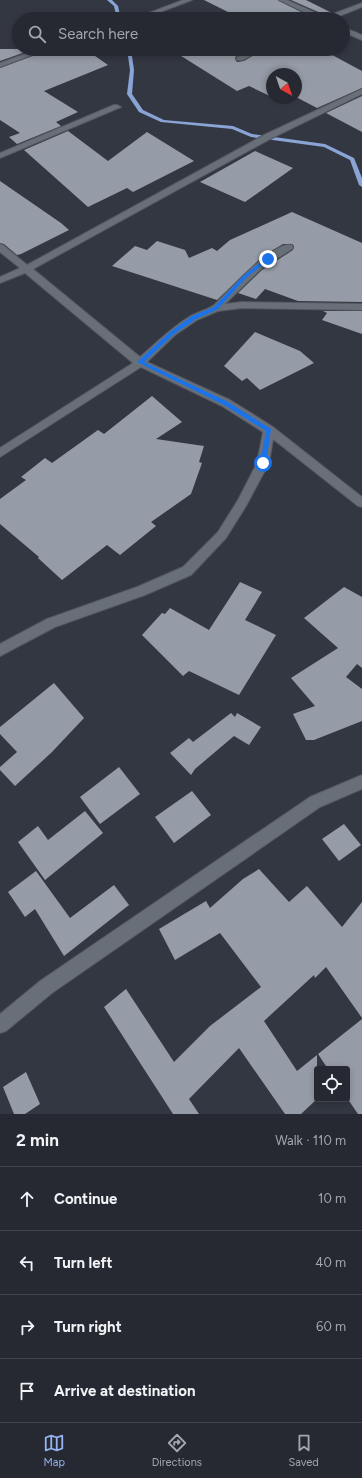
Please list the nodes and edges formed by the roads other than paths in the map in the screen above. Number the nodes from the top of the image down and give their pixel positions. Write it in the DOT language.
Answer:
graph roads {
  1 [pos="189,0"];
  2 [pos="282,0"];
  3 [pos="362,5"];
  4 [pos="156,12"];
  5 [pos="309,12"];
  6 [pos="344,12"];
  7 [pos="350,32"];
  8 [pos="362,38"];
  9 [pos="25,56"];
  10 [pos="244,56"];
  11 [pos="240,58"];
  12 [pos="0,65"];
  13 [pos="362,91"];
  14 [pos="118,107"];
  15 [pos="0,156"];
  16 [pos="0,247"];
  17 [pos="289,247"];
  18 [pos="26,269"];
  19 [pos="0,280"];
  20 [pos="362,307"];
  21 [pos="216,308"];
  22 [pos="140,362"];
  23 [pos="269,430"];
  24 [pos="0,453"];
  25 [pos="362,503"];
  26 [pos="0,650"];
  27 [pos="362,782"];
  28 [pos="0,1025"];
  1 -- 4 [label="street"];
  2 -- 5 [label="street"];
  3 -- 6 [label="street"];
  7 -- 8 [label="street"];
  9 -- 12 [label="street"];
  10 -- 11 [label="street"];
  13 -- 18 [label="street"];
  14 -- 15 [label="street"];
  16 -- 18 [label="street"];
  17 -- 21 [label="street"];
  18 -- 19 [label="street"];
  18 -- 22 [label="street"];
  20 -- 21 [label="street"];
  21 -- 22 [label="street"];
  22 -- 23 [label="street"];
  22 -- 24 [label="street"];
  23 -- 25 [label="street"];
  23 -- 26 [label="street"];
  27 -- 28 [label="street"];
}
